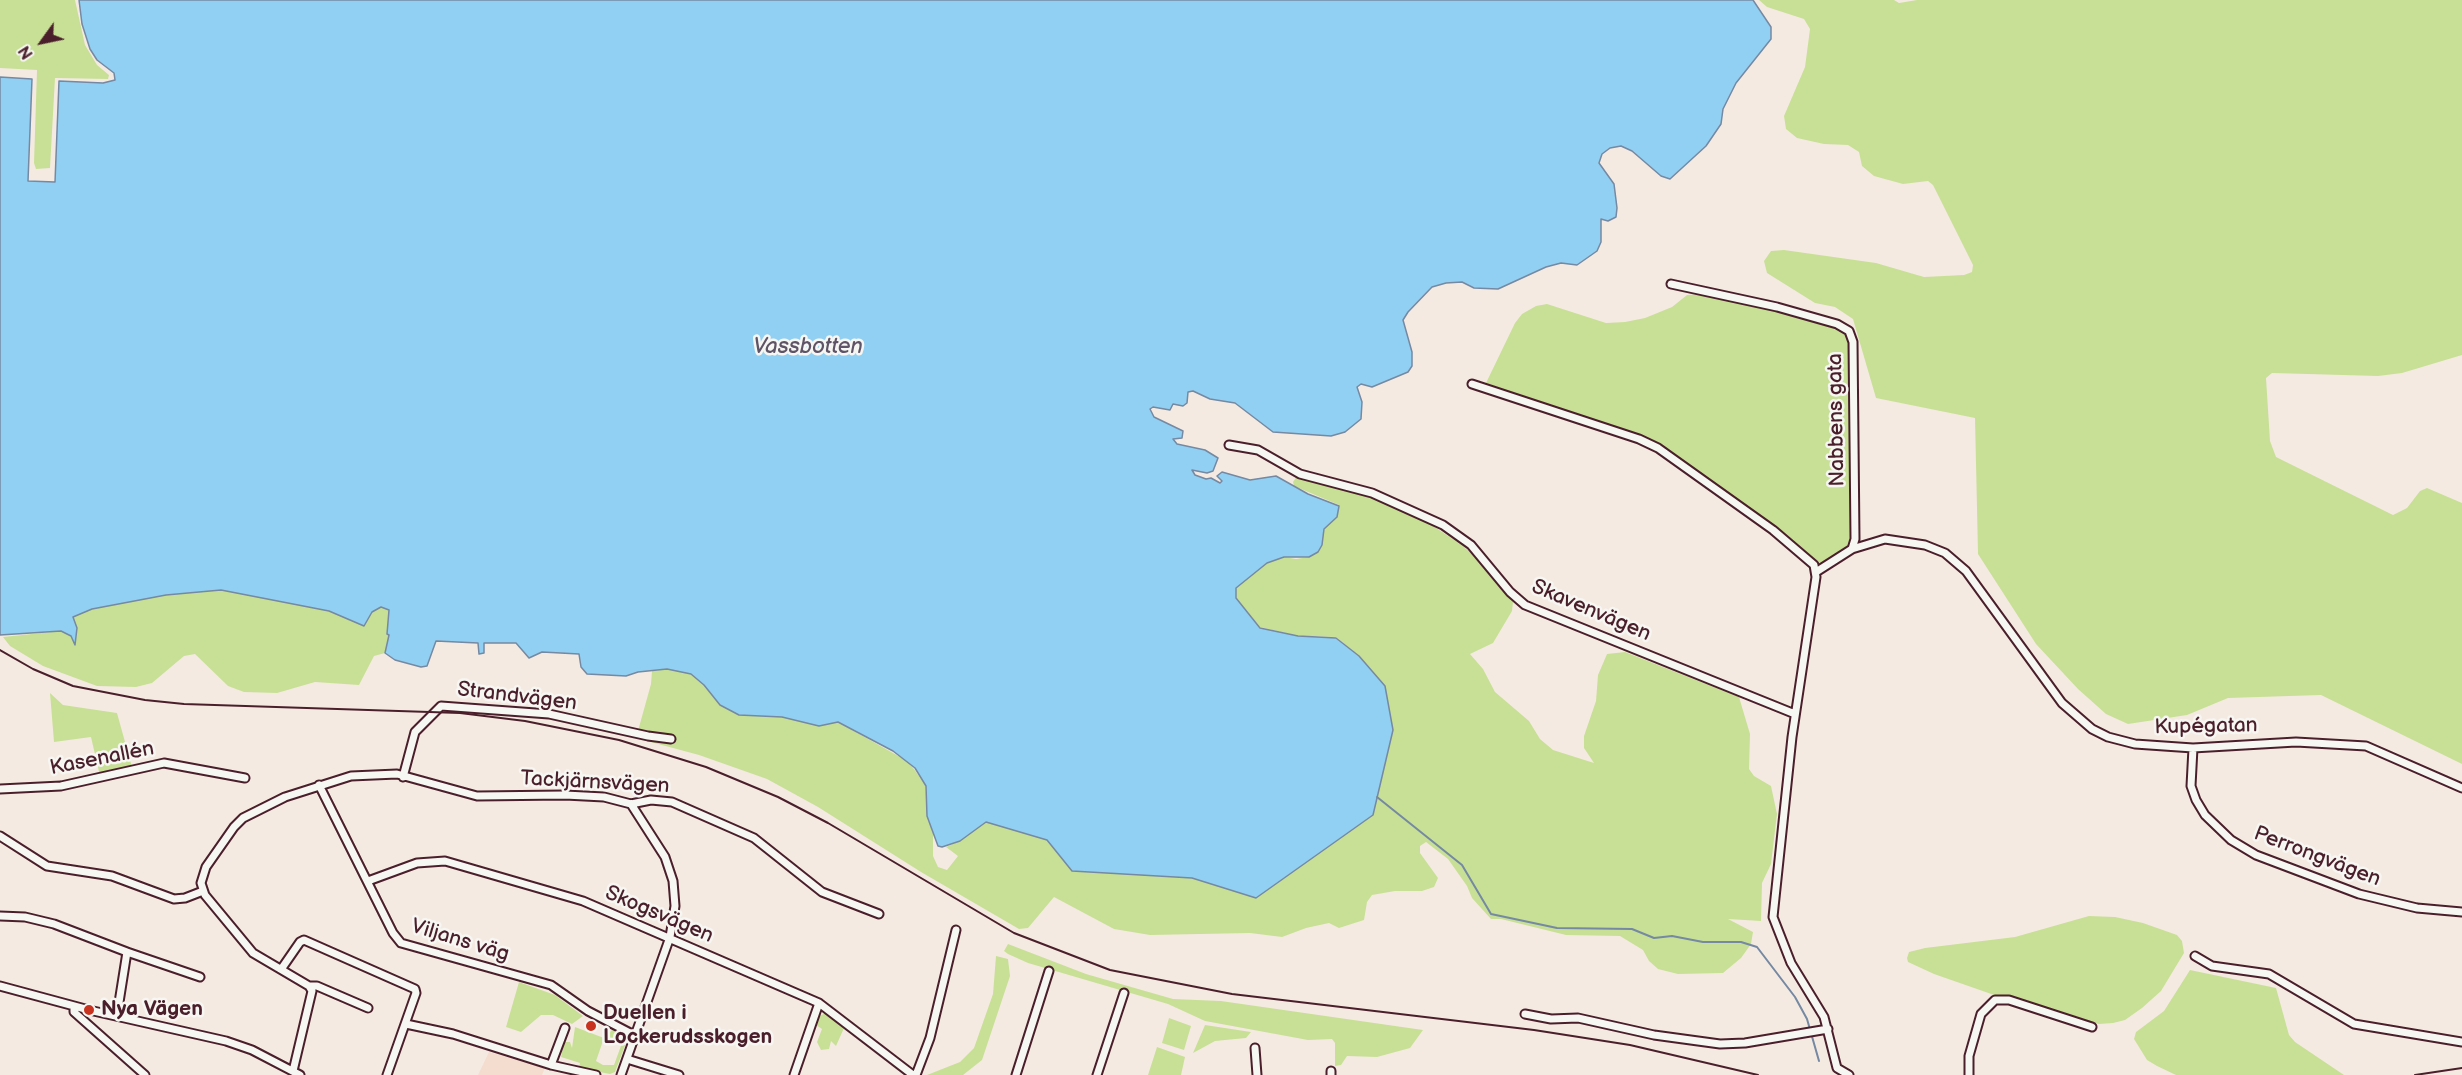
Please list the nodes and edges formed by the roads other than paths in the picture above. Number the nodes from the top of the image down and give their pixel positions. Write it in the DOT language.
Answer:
graph roads {
  1 [pos="1671,284"];
  2 [pos="1472,384"];
  3 [pos="1229,445"];
  4 [pos="1852,549"];
  5 [pos="1815,572"];
  6 [pos="1796,714"];
  7 [pos="672,738"];
  8 [pos="2193,748"];
  9 [pos="403,777"];
  10 [pos="245,778"];
  11 [pos="319,785"];
  12 [pos="2462,788"];
  13 [pos="0,789"];
  14 [pos="631,804"];
  15 [pos="0,836"];
  16 [pos="368,881"];
  17 [pos="203,891"];
  18 [pos="2462,912"];
  19 [pos="879,914"];
  20 [pos="0,916"];
  21 [pos="956,930"];
  22 [pos="670,936"];
  23 [pos="127,952"];
  24 [pos="2195,956"];
  25 [pos="282,968"];
  26 [pos="1049,971"];
  27 [pos="200,977"];
  28 [pos="0,986"];
  29 [pos="309,986"];
  30 [pos="1124,993"];
  31 [pos="819,1003"];
  32 [pos="74,1006"];
  33 [pos="368,1008"];
  34 [pos="1525,1014"];
  35 [pos="117,1015"];
  36 [pos="406,1024"];
  37 [pos="2092,1027"];
  38 [pos="565,1028"];
  39 [pos="1824,1030"];
  40 [pos="634,1035"];
  41 [pos="2462,1042"];
  42 [pos="1255,1048"];
  43 [pos="627,1059"];
  44 [pos="551,1065"];
  45 [pos="293,1071"];
  46 [pos="145,1075"];
  47 [pos="300,1075"];
  48 [pos="387,1075"];
  49 [pos="596,1075"];
  50 [pos="621,1075"];
  51 [pos="679,1075"];
  52 [pos="794,1075"];
  53 [pos="915,1075"];
  54 [pos="1016,1075"];
  55 [pos="1097,1075"];
  56 [pos="1257,1075"];
  57 [pos="1849,1075"];
  58 [pos="1969,1075"];
  1 -- 4 [label="street, Nabbens gata"];
  2 -- 5 [label="street"];
  3 -- 6 [label="street, Skavenvägen"];
  4 -- 5 [label="street, Kupégatan"];
  4 -- 8 [label="street, Kupégatan"];
  5 -- 6 [label="street"];
  6 -- 39 [label="street"];
  7 -- 9 [label="street, Strandvägen"];
  8 -- 12 [label="street, Kupégatan"];
  8 -- 18 [label="street, Perrongvägen"];
  9 -- 11 [label="street, Tackjärnsvägen"];
  9 -- 14 [label="street, Tackjärnsvägen"];
  10 -- 13 [label="street, Kasenallén"];
  11 -- 16 [label="street, Viljans väg"];
  11 -- 17 [label="street, Tackjärnsvägen"];
  14 -- 19 [label="street, Tackjärnsvägen"];
  14 -- 22 [label="street"];
  15 -- 17 [label="street"];
  16 -- 22 [label="street, Skogsvägen"];
  16 -- 40 [label="street, Viljans väg"];
  17 -- 25 [label="street"];
  20 -- 23 [label="street"];
  21 -- 53 [label="street"];
  22 -- 31 [label="street, Skogsvägen"];
  22 -- 40 [label="street"];
  23 -- 27 [label="street"];
  23 -- 35 [label="street"];
  24 -- 41 [label="street"];
  25 -- 29 [label="street"];
  25 -- 36 [label="street"];
  26 -- 54 [label="street"];
  28 -- 32 [label="street"];
  29 -- 33 [label="street"];
  29 -- 45 [label="street"];
  30 -- 55 [label="street"];
  31 -- 52 [label="street"];
  31 -- 53 [label="street, Skogsvägen"];
  32 -- 35 [label="street"];
  32 -- 46 [label="street"];
  34 -- 39 [label="street"];
  35 -- 45 [label="street"];
  36 -- 44 [label="street"];
  36 -- 48 [label="street"];
  37 -- 58 [label="street"];
  38 -- 44 [label="street"];
  39 -- 57 [label="street"];
  40 -- 43 [label="street"];
  42 -- 56 [label="street"];
  43 -- 50 [label="street"];
  43 -- 51 [label="street"];
  44 -- 49 [label="street"];
  45 -- 47 [label="street"];
}
